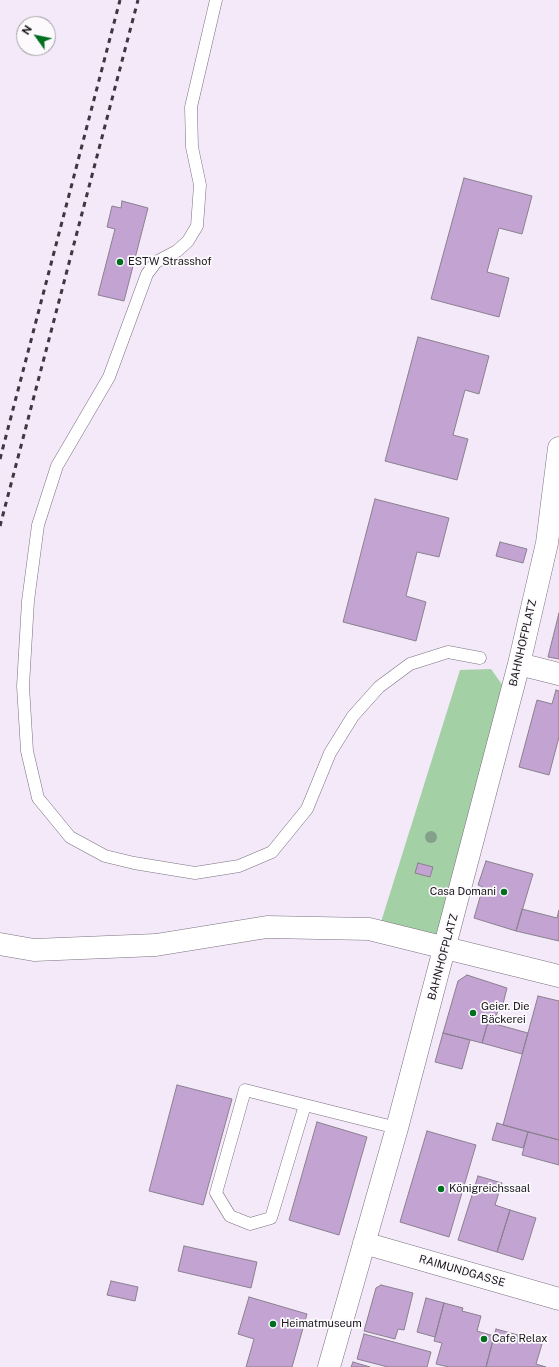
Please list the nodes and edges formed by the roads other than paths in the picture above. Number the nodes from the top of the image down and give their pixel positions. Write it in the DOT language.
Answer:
graph roads {
  1 [pos="216,0"];
  2 [pos="559,448"];
  3 [pos="480,658"];
  4 [pos="519,664"];
  5 [pos="559,674"];
  6 [pos="0,944"];
  7 [pos="446,948"];
  8 [pos="559,976"];
  9 [pos="305,1105"];
  10 [pos="397,1128"];
  11 [pos="364,1243"];
  12 [pos="559,1299"];
  13 [pos="329,1367"];
  1 -- 3 [label="lane"];
  2 -- 4 [label="street, BAHNHOFPLATZ"];
  4 -- 5 [label="street"];
  4 -- 7 [label="street, BAHNHOFPLATZ"];
  6 -- 7 [label="street"];
  7 -- 8 [label="street"];
  7 -- 10 [label="street, BAHNHOFPLATZ"];
  9 -- 9 [label="lane"];
  9 -- 10 [label="lane"];
  10 -- 11 [label="street, BAHNHOFPLATZ"];
  11 -- 12 [label="street, RAIMUNDGASSE"];
  11 -- 13 [label="street, BAHNHOFPLATZ"];
}
